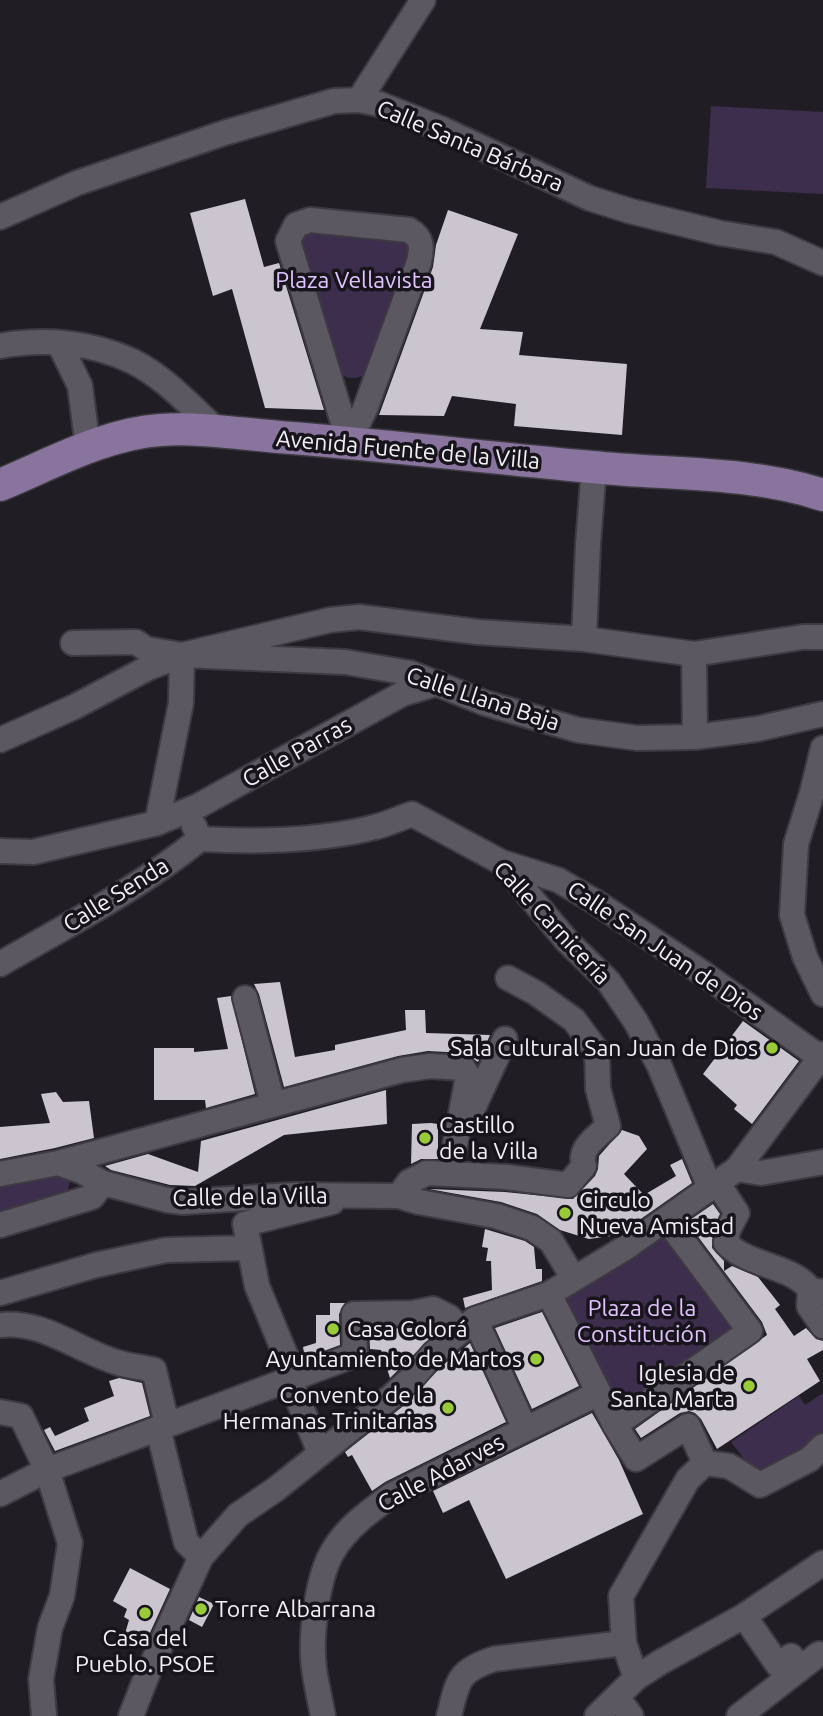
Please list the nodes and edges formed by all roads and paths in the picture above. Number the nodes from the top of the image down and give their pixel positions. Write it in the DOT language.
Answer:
graph roads {
  1 [pos="423,0"];
  2 [pos="359,100"];
  3 [pos="0,217"];
  4 [pos="823,262"];
  5 [pos="59,343"];
  6 [pos="0,346"];
  7 [pos="220,433"];
  8 [pos="349,442"];
  9 [pos="88,448"];
  10 [pos="594,467"];
  11 [pos="0,485"];
  12 [pos="823,495"];
  13 [pos="823,637"];
  14 [pos="584,639"];
  15 [pos="73,643"];
  16 [pos="694,653"];
  17 [pos="182,655"];
  18 [pos="438,683"];
  19 [pos="823,714"];
  20 [pos="695,737"];
  21 [pos="0,740"];
  22 [pos="823,748"];
  23 [pos="818,793"];
  24 [pos="198,806"];
  25 [pos="157,823"];
  26 [pos="200,839"];
  27 [pos="0,851"];
  28 [pos="500,862"];
  29 [pos="0,964"];
  30 [pos="508,978"];
  31 [pos="823,993"];
  32 [pos="245,998"];
  33 [pos="505,1039"];
  34 [pos="822,1056"];
  35 [pos="273,1104"];
  36 [pos="454,1151"];
  37 [pos="823,1162"];
  38 [pos="58,1163"];
  39 [pos="0,1174"];
  40 [pos="506,1177"];
  41 [pos="722,1180"];
  42 [pos="103,1183"];
  43 [pos="353,1195"];
  44 [pos="399,1196"];
  45 [pos="667,1220"];
  46 [pos="0,1225"];
  47 [pos="249,1248"];
  48 [pos="735,1253"];
  49 [pos="708,1274"];
  50 [pos="574,1279"];
  51 [pos="816,1291"];
  52 [pos="0,1293"];
  53 [pos="549,1294"];
  54 [pos="468,1324"];
  55 [pos="0,1325"];
  56 [pos="823,1326"];
  57 [pos="293,1379"];
  58 [pos="599,1393"];
  59 [pos="0,1412"];
  60 [pos="615,1425"];
  61 [pos="162,1426"];
  62 [pos="525,1429"];
  63 [pos="823,1446"];
  64 [pos="320,1453"];
  65 [pos="705,1463"];
  66 [pos="47,1470"];
  67 [pos="0,1482"];
  68 [pos="0,1494"];
  69 [pos="201,1557"];
  70 [pos="823,1563"];
  71 [pos="744,1616"];
  72 [pos="624,1643"];
  73 [pos="636,1678"];
  74 [pos="624,1707"];
  75 [pos="44,1716"];
  76 [pos="131,1716"];
  77 [pos="323,1716"];
  78 [pos="449,1716"];
  79 [pos="597,1716"];
  80 [pos="739,1716"];
  1 -- 2 [label="street"];
  2 -- 3 [label="street, Calle Santa Bárbara"];
  2 -- 4 [label="street, Calle Santa Bárbara"];
  5 -- 6 [label="street"];
  5 -- 7 [label="street"];
  5 -- 9 [label="street"];
  7 -- 8 [label="main road, Avenida Fuente de la Villa"];
  7 -- 9 [label="main road, Avenida Fuente de la Villa"];
  8 -- 8 [label="street"];
  8 -- 10 [label="main road, Avenida Fuente de la Villa"];
  9 -- 11 [label="main road, Avenida Fuente de la Villa"];
  10 -- 12 [label="main road, Avenida Fuente de la Villa"];
  10 -- 14 [label="street"];
  13 -- 16 [label="street"];
  14 -- 16 [label="street"];
  14 -- 17 [label="street"];
  15 -- 17 [label="street, Calle Llana Baja"];
  16 -- 20 [label="street"];
  17 -- 18 [label="street, Calle Llana Baja"];
  17 -- 21 [label="street"];
  17 -- 25 [label="street"];
  18 -- 20 [label="street, Calle Llana Baja"];
  18 -- 24 [label="street, Calle Parras"];
  19 -- 20 [label="street, Calle Llana Baja"];
  22 -- 23 [label="street"];
  23 -- 31 [label="street"];
  24 -- 25 [label="street, Calle Parras"];
  24 -- 26 [label="street"];
  25 -- 27 [label="street, Calle Parras"];
  26 -- 28 [label="street, Calle Carnicería"];
  26 -- 29 [label="street, Calle Senda"];
  28 -- 34 [label="street, Calle San Juan de Dios"];
  28 -- 41 [label="street, Calle Carnicería"];
  30 -- 40 [label="street"];
  32 -- 35 [label="street"];
  33 -- 36 [label="street"];
  34 -- 41 [label="street"];
  35 -- 36 [label="street"];
  35 -- 38 [label="street"];
  36 -- 40 [label="street"];
  37 -- 41 [label="street"];
  38 -- 39 [label="street"];
  38 -- 42 [label="street, Calle de la Villa"];
  40 -- 44 [label="street"];
  41 -- 45 [label="street"];
  41 -- 48 [label="street, Calle Carnicería"];
  42 -- 43 [label="street, Calle de la Villa"];
  42 -- 46 [label="street"];
  43 -- 44 [label="street, Calle de la Villa"];
  43 -- 47 [label="street"];
  44 -- 50 [label="street, Calle de la Villa"];
  45 -- 49 [label="street"];
  45 -- 50 [label="street"];
  47 -- 52 [label="street"];
  47 -- 57 [label="street"];
  48 -- 49 [label="street"];
  48 -- 51 [label="street"];
  49 -- 60 [label="street"];
  50 -- 53 [label="street"];
  51 -- 56 [label="street"];
  53 -- 54 [label="street"];
  53 -- 58 [label="street"];
  54 -- 57 [label="street"];
  54 -- 62 [label="street"];
  54 -- 64 [label="street"];
  55 -- 61 [label="street"];
  57 -- 61 [label="street"];
  57 -- 64 [label="street"];
  58 -- 60 [label="street"];
  58 -- 62 [label="street, Calle Adarves"];
  59 -- 66 [label="street"];
  60 -- 65 [label="street"];
  61 -- 66 [label="street"];
  61 -- 69 [label="street"];
  62 -- 77 [label="street, Calle Adarves"];
  63 -- 65 [label="street"];
  64 -- 69 [label="street"];
  65 -- 72 [label="street"];
  66 -- 67 [label="street"];
  66 -- 68 [label="street"];
  66 -- 75 [label="street"];
  69 -- 76 [label="street"];
  70 -- 71 [label="street"];
  71 -- 73 [label="street"];
  71 -- 80 [label="street"];
  72 -- 73 [label="street"];
  72 -- 78 [label="street"];
  73 -- 74 [label="street"];
  74 -- 79 [label="street"];
}
